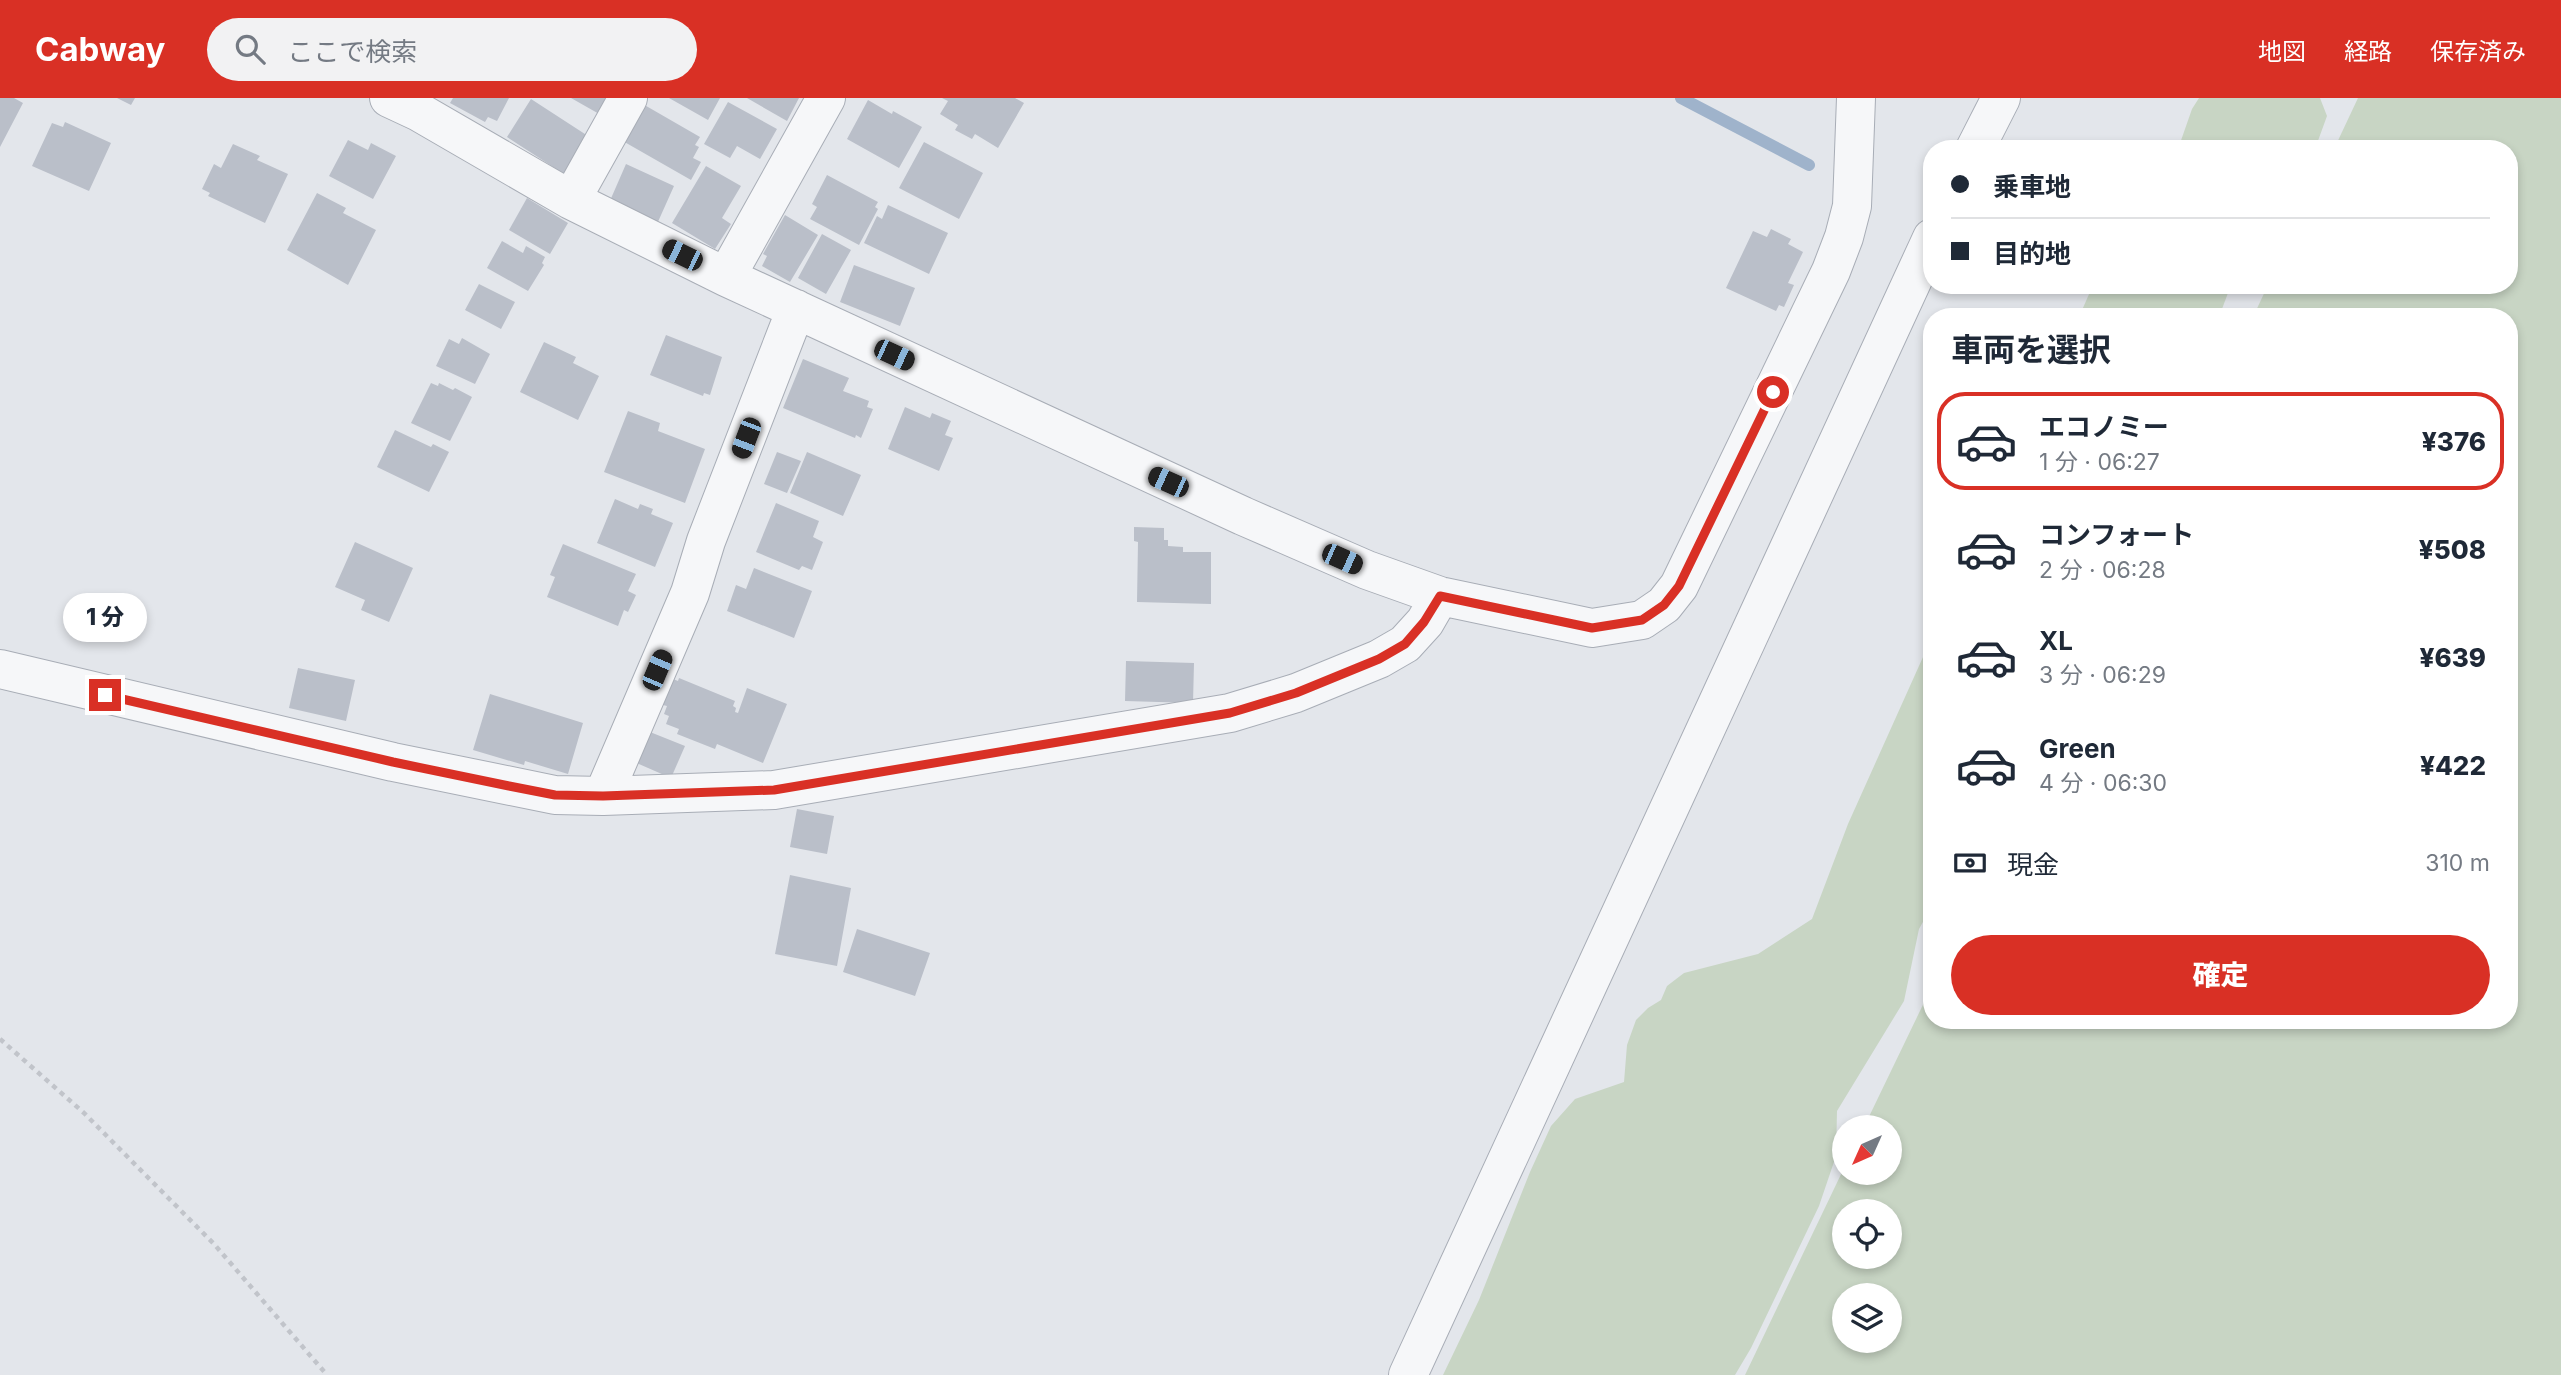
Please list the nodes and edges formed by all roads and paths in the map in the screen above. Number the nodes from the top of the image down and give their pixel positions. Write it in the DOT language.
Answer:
graph roads {
  1 [pos="628,98"];
  2 [pos="825,98"];
  3 [pos="1856,98"];
  4 [pos="2001,98"];
  5 [pos="412,103"];
  6 [pos="1980,140"];
  7 [pos="571,200"];
  8 [pos="1923,259"];
  9 [pos="726,277"];
  10 [pos="796,309"];
  11 [pos="1440,596"];
  12 [pos="0,669"];
  13 [pos="603,796"];
  14 [pos="0,1039"];
  15 [pos="327,1375"];
  16 [pos="1408,1375"];
  1 -- 7 [label="street"];
  2 -- 9 [label="street"];
  3 -- 11 [label="street"];
  4 -- 6 [label="street"];
  5 -- 7 [label="street"];
  7 -- 9 [label="street"];
  8 -- 16 [label="street"];
  9 -- 10 [label="street"];
  10 -- 11 [label="street"];
  10 -- 13 [label="street"];
  11 -- 13 [label="street"];
  12 -- 13 [label="street"];
  14 -- 15 [label="path"];
}
